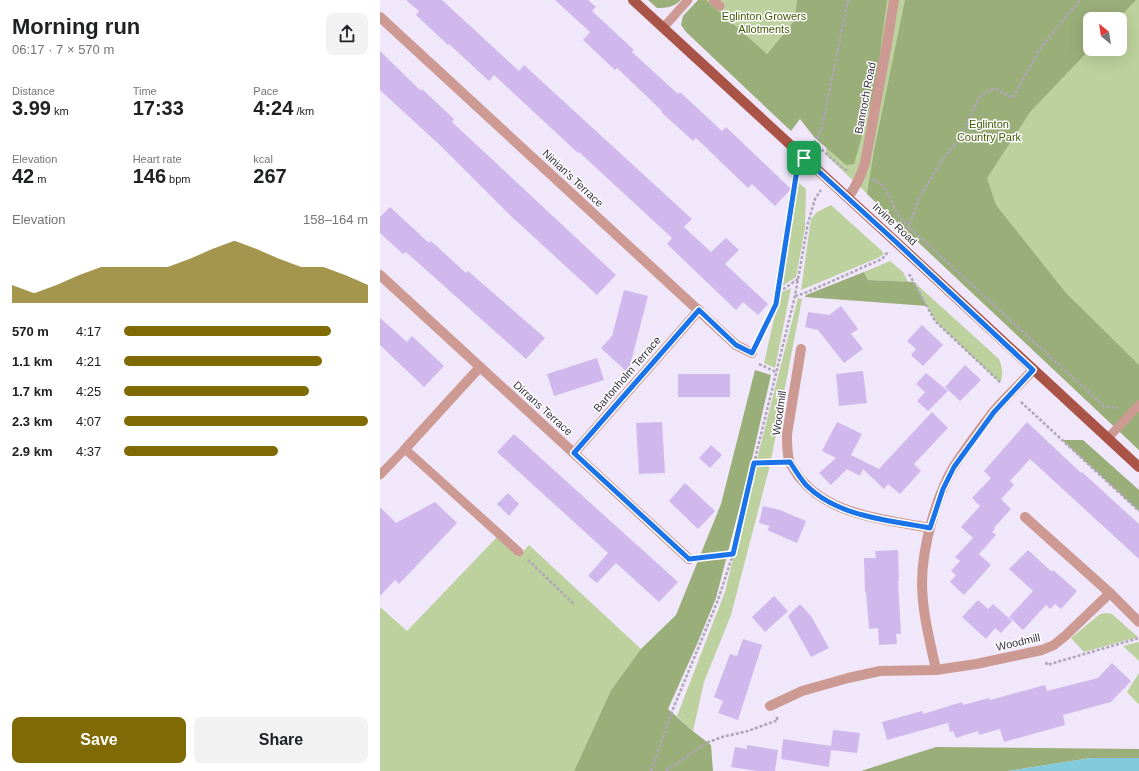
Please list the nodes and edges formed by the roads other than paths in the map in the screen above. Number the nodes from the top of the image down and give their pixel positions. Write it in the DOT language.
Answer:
graph roads {
  1 [pos="633,0"];
  2 [pos="688,0"];
  3 [pos="894,0"];
  4 [pos="380,18"];
  5 [pos="663,28"];
  6 [pos="848,197"];
  7 [pos="380,276"];
  8 [pos="699,310"];
  9 [pos="801,349"];
  10 [pos="752,353"];
  11 [pos="480,367"];
  12 [pos="1033,370"];
  13 [pos="1139,405"];
  14 [pos="1108,438"];
  15 [pos="405,449"];
  16 [pos="574,453"];
  17 [pos="1139,467"];
  18 [pos="380,475"];
  19 [pos="1025,517"];
  20 [pos="930,528"];
  21 [pos="519,552"];
  22 [pos="689,559"];
  23 [pos="1110,593"];
  24 [pos="1139,622"];
  25 [pos="936,670"];
  26 [pos="770,706"];
  1 -- 5 [label="main road, Irvine Road"];
  2 -- 5 [label="lane"];
  3 -- 6 [label="street, Bannoch Road"];
  4 -- 8 [label="street, Ninian's Terrace"];
  5 -- 6 [label="main road, Irvine Road"];
  6 -- 12 [label="main road, Irvine Road"];
  7 -- 11 [label="street, Dirrans Terrace"];
  8 -- 10 [label="street, Ninian's Terrace"];
  8 -- 16 [label="street, Bartonholm Terrace"];
  9 -- 20 [label="street, Woodmill"];
  11 -- 15 [label="street"];
  11 -- 16 [label="street, Dirrans Terrace"];
  12 -- 14 [label="main road, Irvine Road"];
  12 -- 20 [label="street"];
  13 -- 14 [label="lane"];
  14 -- 17 [label="main road, Irvine Road"];
  15 -- 18 [label="lane"];
  15 -- 21 [label="lane"];
  16 -- 22 [label="street, Dirrans Terrace"];
  19 -- 23 [label="street"];
  20 -- 25 [label="street"];
  23 -- 24 [label="street"];
  23 -- 25 [label="street, Woodmill"];
  25 -- 26 [label="street, Woodmill"];
}
